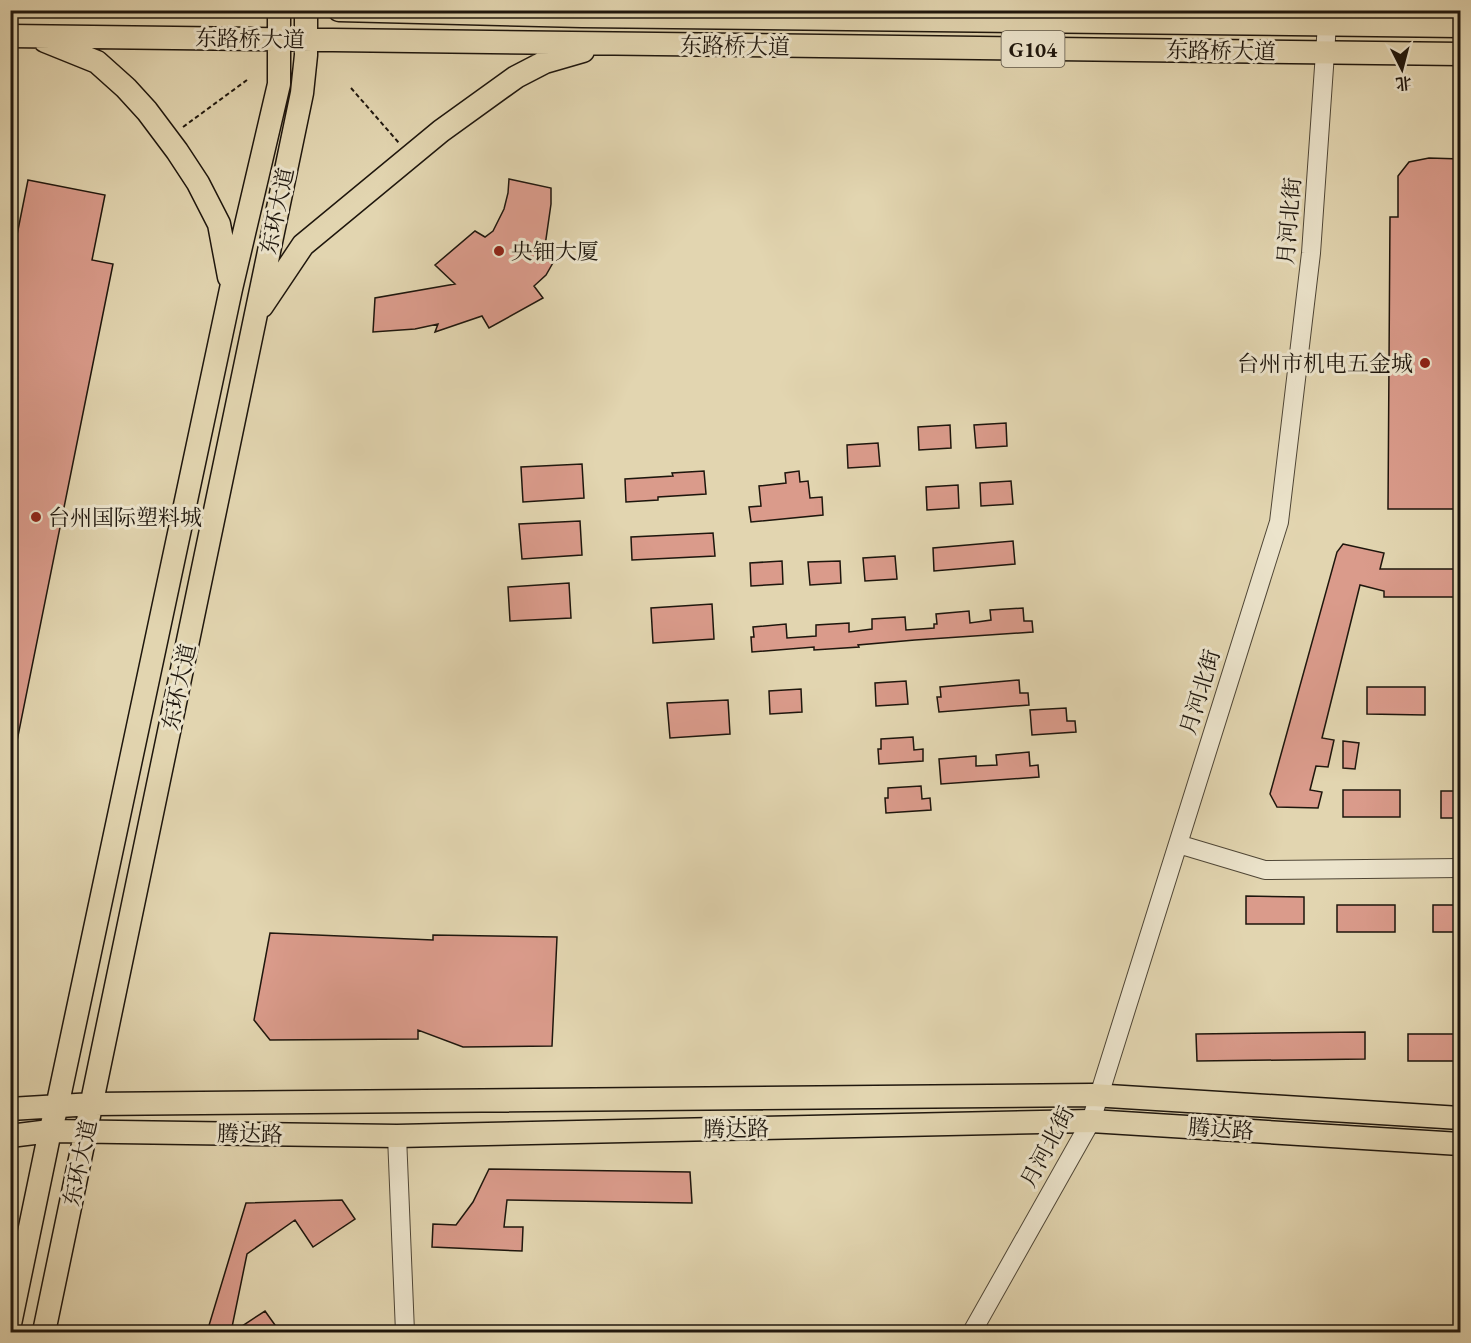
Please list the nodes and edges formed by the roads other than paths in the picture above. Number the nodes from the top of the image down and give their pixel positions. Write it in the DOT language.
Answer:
graph roads {
  1 [pos="279,10"];
  2 [pos="306,10"];
  3 [pos="339,10"];
  4 [pos="575,13"];
  5 [pos="1328,18"];
  6 [pos="1461,26"];
  7 [pos="21,36"];
  8 [pos="280,40"];
  9 [pos="307,40"];
  10 [pos="605,44"];
  11 [pos="1326,52"];
  12 [pos="1461,54"];
  13 [pos="231,289"];
  14 [pos="255,316"];
  15 [pos="1178,844"];
  16 [pos="1461,868"];
  17 [pos="1099,1095"];
  18 [pos="93,1104"];
  19 [pos="57,1107"];
  20 [pos="10,1109"];
  21 [pos="1461,1118"];
  22 [pos="1091,1121"];
  23 [pos="50,1131"];
  24 [pos="86,1133"];
  25 [pos="10,1136"];
  26 [pos="397,1136"];
  27 [pos="1461,1144"];
  28 [pos="10,1324"];
  29 [pos="44,1332"];
  30 [pos="405,1332"];
  31 [pos="972,1332"];
  1 -- 8 [label="main road, 东环大道"];
  2 -- 9 [label="main road, 东环大道"];
  3 -- 4 [label="main road, 东路桥大道 / G104"];
  4 -- 5 [label="main road, 东路桥大道 / G104"];
  5 -- 6 [label="main road, 东路桥大道 / G104"];
  5 -- 11 [label="street, 月河北街"];
  7 -- 8 [label="main road, 东路桥大道"];
  7 -- 13 [label="main road"];
  8 -- 9 [label="main road, 东路桥大道"];
  8 -- 13 [label="main road, 东环大道"];
  9 -- 10 [label="main road, 东路桥大道"];
  9 -- 14 [label="main road, 东环大道"];
  10 -- 11 [label="main road, 东路桥大道 / G104"];
  10 -- 14 [label="main road"];
  11 -- 12 [label="main road, 东路桥大道 / G104"];
  11 -- 15 [label="street, 月河北街"];
  13 -- 19 [label="main road, 东环大道"];
  14 -- 18 [label="main road, 东环大道"];
  15 -- 16 [label="street"];
  15 -- 17 [label="street, 月河北街"];
  17 -- 18 [label="main road, 腾达路"];
  17 -- 21 [label="main road, 腾达路"];
  17 -- 22 [label="street, 月河北街"];
  18 -- 19 [label="main road, 腾达路"];
  18 -- 24 [label="main road, 东环大道"];
  19 -- 20 [label="main road, 腾达路"];
  19 -- 23 [label="main road, 东环大道"];
  22 -- 26 [label="main road, 腾达路"];
  22 -- 27 [label="main road, 腾达路"];
  22 -- 31 [label="street, 月河北街"];
  23 -- 24 [label="main road, 腾达路"];
  23 -- 25 [label="main road, 腾达路"];
  23 -- 28 [label="main road, 东环大道"];
  24 -- 26 [label="main road, 腾达路"];
  24 -- 29 [label="main road, 东环大道"];
  26 -- 30 [label="street"];
}
